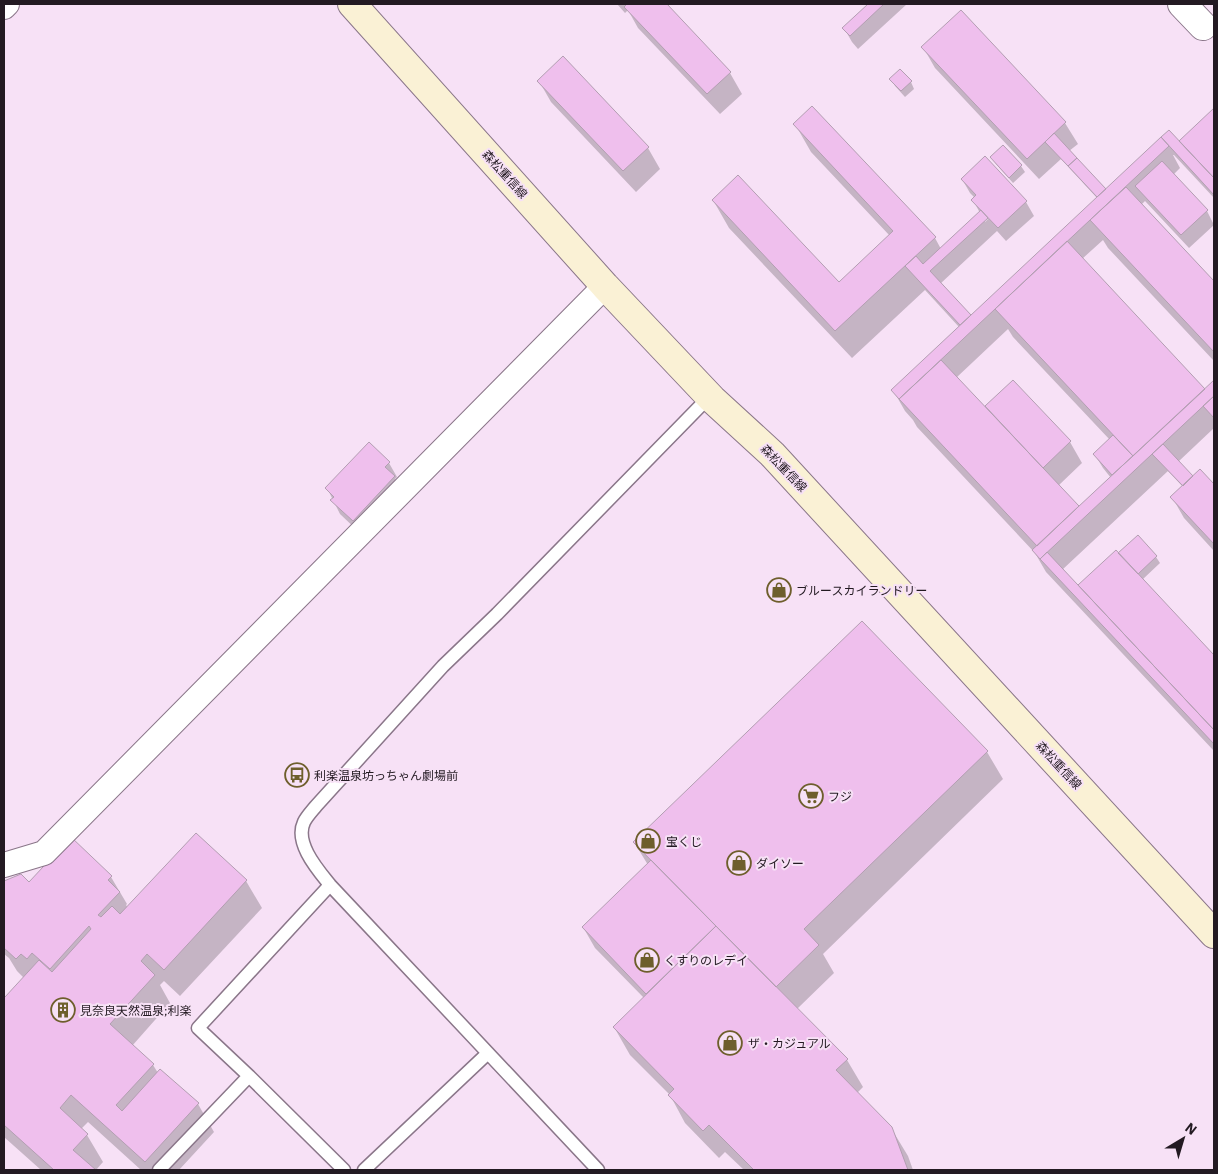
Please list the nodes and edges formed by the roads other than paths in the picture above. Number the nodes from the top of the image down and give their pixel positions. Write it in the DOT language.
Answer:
graph roads {
  1 [pos="8,4"];
  2 [pos="352,4"];
  3 [pos="1182,4"];
  4 [pos="4,7"];
  5 [pos="1203,26"];
  6 [pos="606,286"];
  7 [pos="710,396"];
  8 [pos="4,865"];
  9 [pos="330,885"];
  10 [pos="1214,934"];
  11 [pos="488,1053"];
  12 [pos="249,1076"];
  13 [pos="159,1170"];
  14 [pos="344,1170"];
  15 [pos="364,1170"];
  16 [pos="598,1170"];
  1 -- 4 [label="street"];
  2 -- 6 [label="main road, 森松重信線"];
  3 -- 5 [label="street"];
  6 -- 7 [label="main road, 森松重信線"];
  6 -- 8 [label="street"];
  7 -- 9 [label="lane"];
  7 -- 10 [label="main road, 森松重信線"];
  9 -- 11 [label="lane"];
  9 -- 12 [label="lane"];
  11 -- 15 [label="lane"];
  11 -- 16 [label="lane"];
  12 -- 13 [label="lane"];
  12 -- 14 [label="lane"];
}
